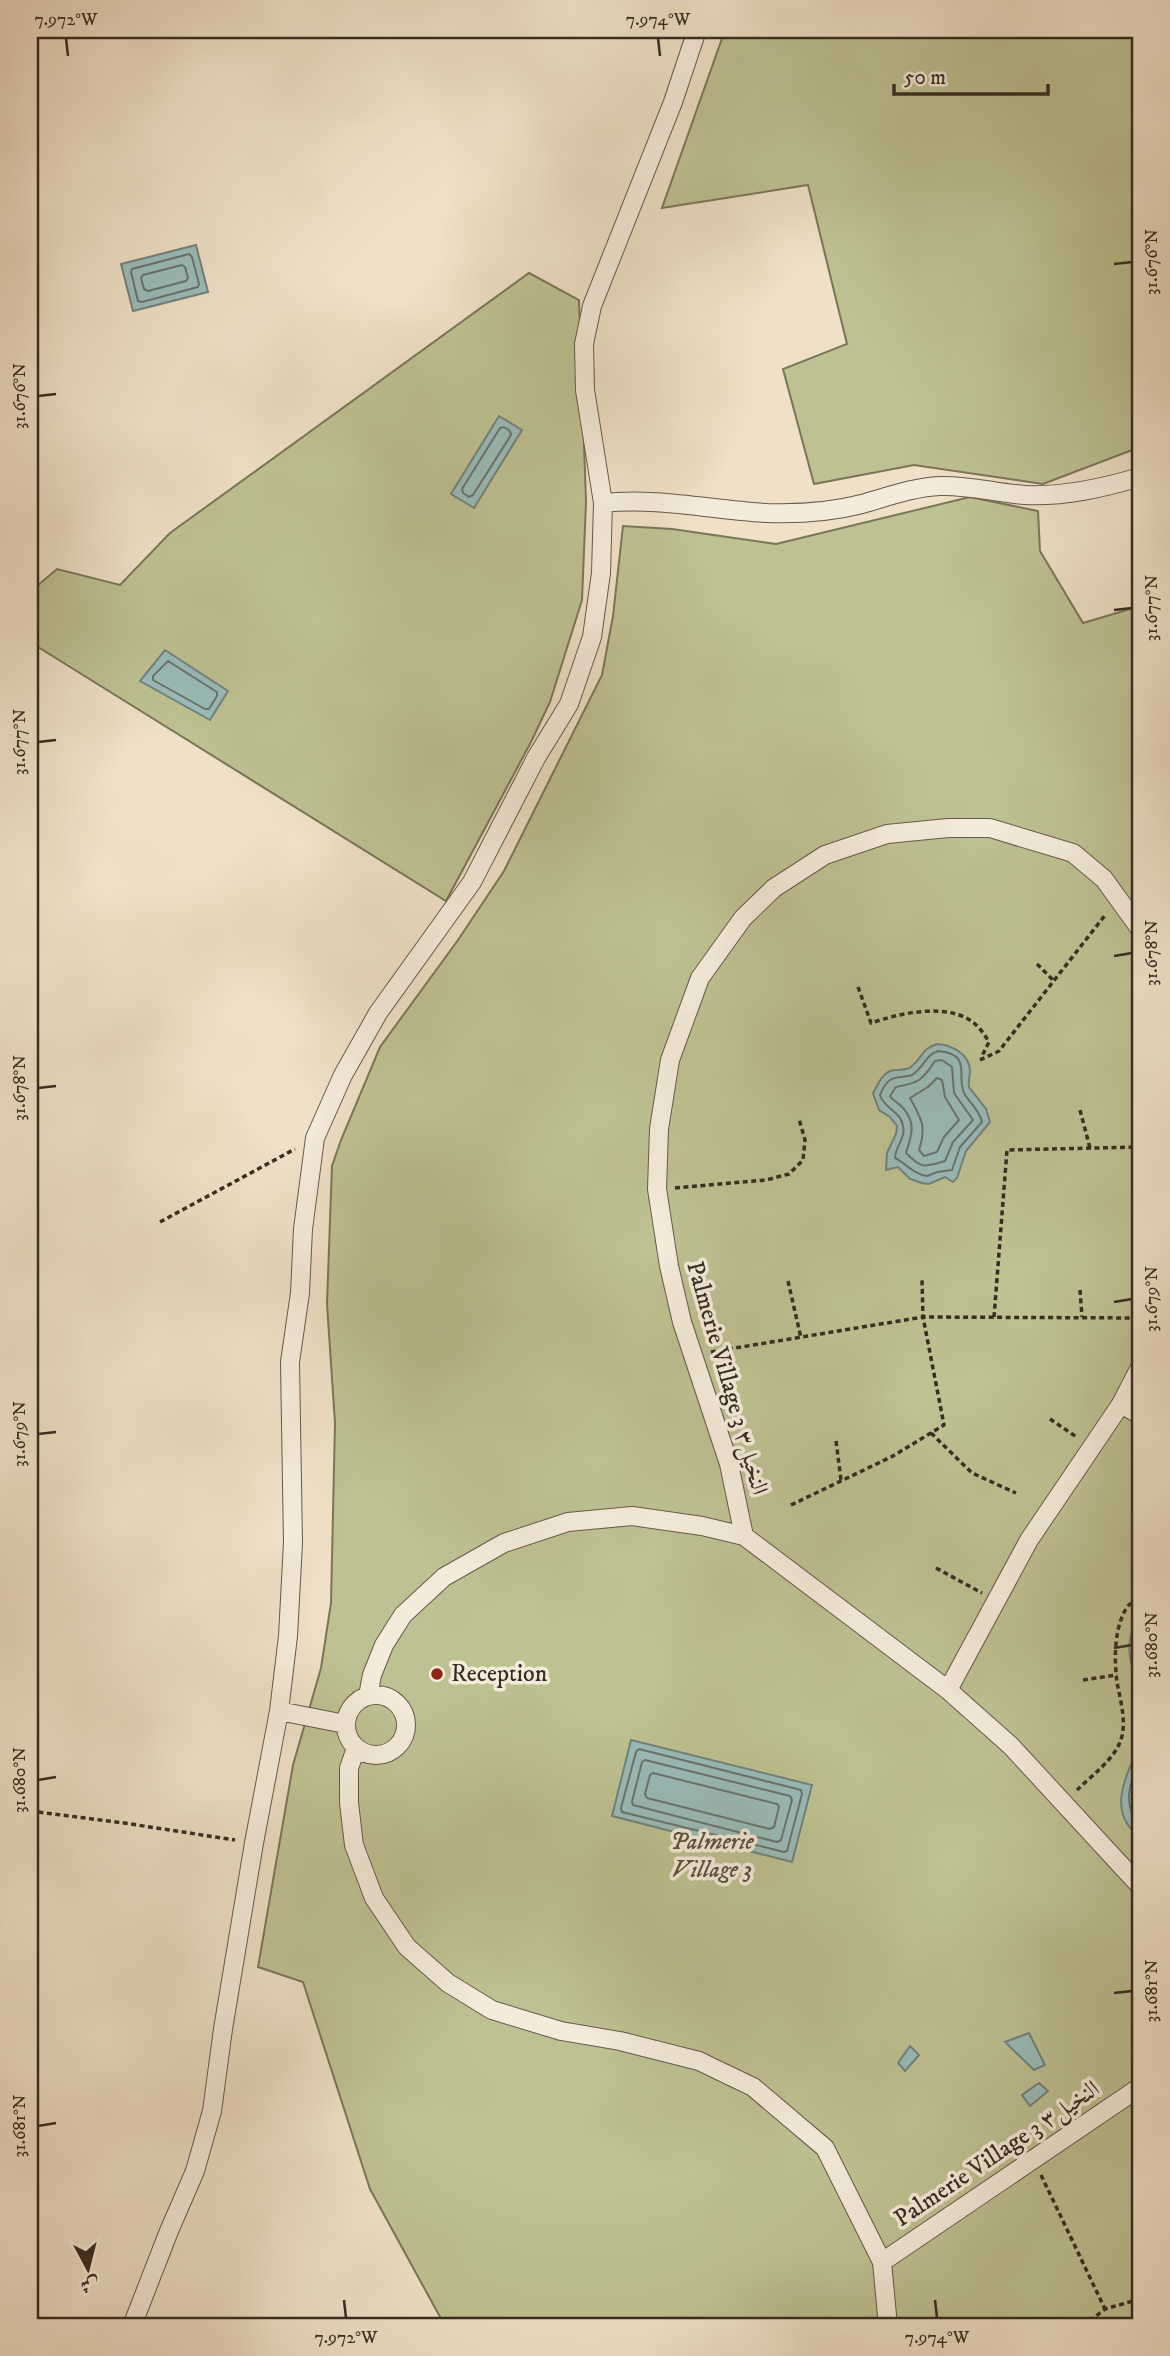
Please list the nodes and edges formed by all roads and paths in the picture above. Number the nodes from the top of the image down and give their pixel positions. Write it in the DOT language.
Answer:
graph roads {
  1 [pos="697,30"];
  2 [pos="1140,478"];
  3 [pos="603,503"];
  4 [pos="1118,899"];
  5 [pos="1140,929"];
  6 [pos="1037,964"];
  7 [pos="1053,980"];
  8 [pos="858,987"];
  9 [pos="1080,1110"];
  10 [pos="799,1119"];
  11 [pos="315,1138"];
  12 [pos="1140,1147"];
  13 [pos="1090,1148"];
  14 [pos="657,1189"];
  15 [pos="160,1222"];
  16 [pos="922,1279"];
  17 [pos="788,1281"];
  18 [pos="1080,1290"];
  19 [pos="923,1317"];
  20 [pos="994,1317"];
  21 [pos="1082,1317"];
  22 [pos="1140,1318"];
  23 [pos="801,1338"];
  24 [pos="694,1355"];
  25 [pos="1140,1367"];
  26 [pos="1121,1404"];
  27 [pos="1140,1415"];
  28 [pos="1050,1419"];
  29 [pos="931,1433"];
  30 [pos="836,1441"];
  31 [pos="1091,1447"];
  32 [pos="842,1480"];
  33 [pos="1016,1493"];
  34 [pos="791,1504"];
  35 [pos="744,1536"];
  36 [pos="936,1568"];
  37 [pos="1140,1598"];
  38 [pos="996,1600"];
  39 [pos="1116,1675"];
  40 [pos="1083,1680"];
  41 [pos="948,1690"];
  42 [pos="368,1696"];
  43 [pos="279,1711"];
  44 [pos="345,1724"];
  45 [pos="356,1748"];
  46 [pos="1075,1792"];
  47 [pos="30,1811"];
  48 [pos="254,1843"];
  49 [pos="1140,1886"];
  50 [pos="1140,2087"];
  51 [pos="1033,2160"];
  52 [pos="881,2262"];
  53 [pos="1140,2300"];
  54 [pos="1105,2309"];
  55 [pos="132,2326"];
  56 [pos="888,2326"];
  57 [pos="1083,2326"];
  1 -- 3 [label="street"];
  2 -- 3 [label="street"];
  3 -- 11 [label="street"];
  4 -- 5 [label="street, Palmerie Village 3 النخيل٣"];
  4 -- 7 [label="path"];
  4 -- 14 [label="street, Palmerie Village 3 النخيل٣"];
  6 -- 7 [label="path"];
  7 -- 8 [label="path"];
  9 -- 13 [label="path"];
  10 -- 14 [label="path"];
  11 -- 15 [label="path"];
  11 -- 43 [label="street"];
  12 -- 13 [label="path"];
  13 -- 20 [label="path"];
  14 -- 24 [label="street, Palmerie Village 3 النخيل٣"];
  16 -- 19 [label="path"];
  17 -- 23 [label="path"];
  18 -- 21 [label="path"];
  19 -- 20 [label="path"];
  19 -- 23 [label="path"];
  19 -- 29 [label="path"];
  20 -- 21 [label="path"];
  21 -- 22 [label="path"];
  23 -- 24 [label="path"];
  24 -- 35 [label="street, Palmerie Village 3 النخيل٣"];
  25 -- 26 [label="street"];
  26 -- 27 [label="street"];
  26 -- 31 [label="street"];
  28 -- 31 [label="path"];
  29 -- 32 [label="path"];
  29 -- 33 [label="path"];
  30 -- 32 [label="path"];
  31 -- 38 [label="street"];
  32 -- 34 [label="path"];
  35 -- 41 [label="street"];
  35 -- 42 [label="street"];
  36 -- 38 [label="path"];
  37 -- 39 [label="path"];
  38 -- 41 [label="street"];
  39 -- 40 [label="path"];
  39 -- 46 [label="path"];
  41 -- 49 [label="street"];
  42 -- 44 [label="street"];
  42 -- 45 [label="street"];
  43 -- 44 [label="street"];
  43 -- 48 [label="street"];
  44 -- 45 [label="street"];
  45 -- 52 [label="street, Palmerie Village 3 النخيل٣"];
  47 -- 48 [label="path"];
  48 -- 55 [label="street"];
  50 -- 51 [label="street, Palmerie Village 3 النخيل٣"];
  51 -- 52 [label="street, Palmerie Village 3 النخيل٣"];
  51 -- 54 [label="path"];
  52 -- 56 [label="street, Palmerie Village 3 النخيل٣"];
  53 -- 54 [label="path"];
  54 -- 57 [label="path"];
}
